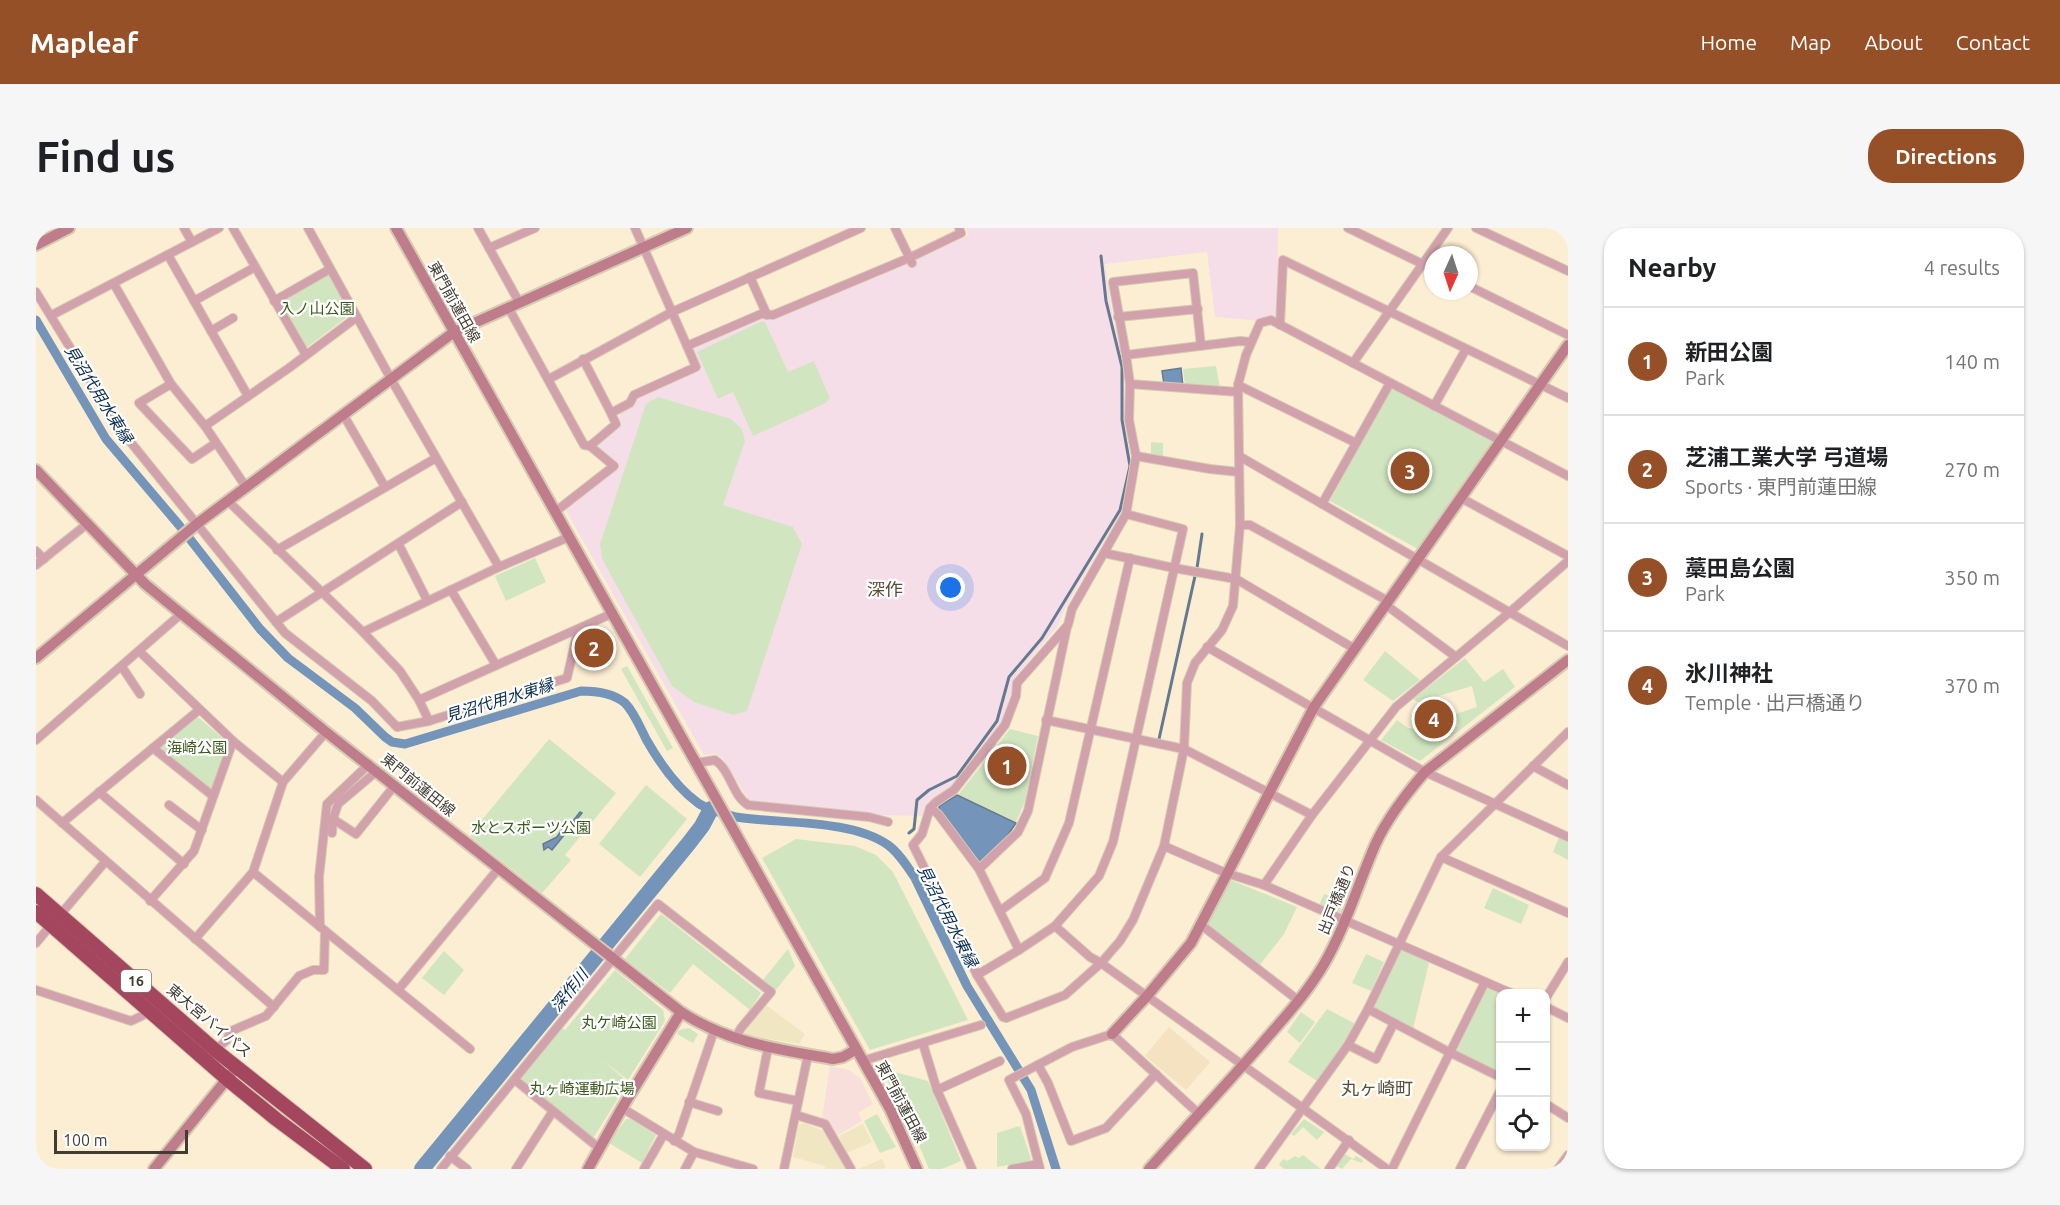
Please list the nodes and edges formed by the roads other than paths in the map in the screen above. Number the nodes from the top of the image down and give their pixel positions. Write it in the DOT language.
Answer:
graph roads {
  1 [pos="69,228"];
  2 [pos="184,228"];
  3 [pos="219,228"];
  4 [pos="233,228"];
  5 [pos="308,228"];
  6 [pos="396,228"];
  7 [pos="478,228"];
  8 [pos="535,228"];
  9 [pos="635,228"];
  10 [pos="687,228"];
  11 [pos="861,228"];
  12 [pos="895,228"];
  13 [pos="1348,228"];
  14 [pos="1448,228"];
  15 [pos="1476,228"];
  16 [pos="963,232"];
  17 [pos="192,242"];
  18 [pos="36,245"];
  19 [pos="643,247"];
  20 [pos="489,248"];
  21 [pos="168,255"];
  22 [pos="911,261"];
  23 [pos="1423,264"];
  24 [pos="255,267"];
  25 [pos="330,269"];
  26 [pos="1568,271"];
  27 [pos="750,277"];
  28 [pos="114,284"];
  29 [pos="1478,290"];
  30 [pos="36,292"];
  31 [pos="195,301"];
  32 [pos="274,301"];
  33 [pos="519,302"];
  34 [pos="508,307"];
  35 [pos="1197,309"];
  36 [pos="672,312"];
  37 [pos="1388,312"];
  38 [pos="52,315"];
  39 [pos="767,315"];
  40 [pos="1118,316"];
  41 [pos="357,317"];
  42 [pos="233,318"];
  43 [pos="1280,325"];
  44 [pos="211,331"];
  45 [pos="454,332"];
  46 [pos="1568,335"];
  47 [pos="1251,342"];
  48 [pos="1568,345"];
  49 [pos="687,346"];
  50 [pos="1201,346"];
  51 [pos="1466,349"];
  52 [pos="306,355"];
  53 [pos="1126,355"];
  54 [pos="583,359"];
  55 [pos="1353,363"];
  56 [pos="391,379"];
  57 [pos="549,379"];
  58 [pos="1390,383"];
  59 [pos="171,384"];
  60 [pos="1130,384"];
  61 [pos="1540,385"];
  62 [pos="1238,388"];
  63 [pos="248,396"];
  64 [pos="1568,398"];
  65 [pos="1434,406"];
  66 [pos="611,413"];
  67 [pos="343,414"];
  68 [pos="205,426"];
  69 [pos="1501,441"];
  70 [pos="216,443"];
  71 [pos="1356,443"];
  72 [pos="590,446"];
  73 [pos="1136,456"];
  74 [pos="1239,456"];
  75 [pos="436,458"];
  76 [pos="36,470"];
  77 [pos="1239,472"];
  78 [pos="1568,476"];
  79 [pos="246,487"];
  80 [pos="385,487"];
  81 [pos="1461,498"];
  82 [pos="228,501"];
  83 [pos="462,502"];
  84 [pos="1322,504"];
  85 [pos="555,512"];
  86 [pos="1126,514"];
  87 [pos="87,524"];
  88 [pos="1240,525"];
  89 [pos="191,529"];
  90 [pos="569,537"];
  91 [pos="399,544"];
  92 [pos="277,550"];
  93 [pos="36,551"];
  94 [pos="1104,553"];
  95 [pos="1568,556"];
  96 [pos="1130,558"];
  97 [pos="44,559"];
  98 [pos="1418,559"];
  99 [pos="1568,561"];
  100 [pos="36,565"];
  101 [pos="499,567"];
  102 [pos="1174,568"];
  103 [pos="135,575"];
  104 [pos="1236,579"];
  105 [pos="451,590"];
  106 [pos="322,593"];
  107 [pos="428,600"];
  108 [pos="1387,603"];
  109 [pos="1510,612"];
  110 [pos="182,614"];
  111 [pos="611,614"];
  112 [pos="276,622"];
  113 [pos="1068,625"];
  114 [pos="578,630"];
  115 [pos="363,632"];
  116 [pos="1568,646"];
  117 [pos="1207,647"];
  118 [pos="1355,649"];
  119 [pos="140,652"];
  120 [pos="1456,657"];
  121 [pos="36,658"];
  122 [pos="1568,660"];
  123 [pos="496,665"];
  124 [pos="122,667"];
  125 [pos="140,694"];
  126 [pos="419,700"];
  127 [pos="1314,707"];
  128 [pos="199,710"];
  129 [pos="1046,720"];
  130 [pos="429,721"];
  131 [pos="1091,728"];
  132 [pos="326,732"];
  133 [pos="1568,732"];
  134 [pos="1137,738"];
  135 [pos="36,740"];
  136 [pos="1371,740"];
  137 [pos="233,741"];
  138 [pos="1564,741"];
  139 [pos="153,748"];
  140 [pos="1184,748"];
  141 [pos="696,763"];
  142 [pos="1533,766"];
  143 [pos="373,768"];
  144 [pos="1425,772"];
  145 [pos="283,782"];
  146 [pos="395,785"];
  147 [pos="1568,785"];
  148 [pos="99,792"];
  149 [pos="1270,792"];
  150 [pos="213,796"];
  151 [pos="36,800"];
  152 [pos="1496,803"];
  153 [pos="169,805"];
  154 [pos="930,808"];
  155 [pos="1312,815"];
  156 [pos="333,819"];
  157 [pos="888,822"];
  158 [pos="62,823"];
  159 [pos="202,830"];
  160 [pos="332,833"];
  161 [pos="1568,837"];
  162 [pos="1164,846"];
  163 [pos="1441,857"];
  164 [pos="105,861"];
  165 [pos="184,864"];
  166 [pos="499,868"];
  167 [pos="979,869"];
  168 [pos="253,872"];
  169 [pos="1226,873"];
  170 [pos="1264,885"];
  171 [pos="36,894"];
  172 [pos="150,901"];
  173 [pos="1000,911"];
  174 [pos="36,912"];
  175 [pos="1568,914"];
  176 [pos="56,920"];
  177 [pos="1346,922"];
  178 [pos="1200,924"];
  179 [pos="1055,926"];
  180 [pos="322,929"];
  181 [pos="195,939"];
  182 [pos="36,943"];
  183 [pos="1400,944"];
  184 [pos="1019,950"];
  185 [pos="611,958"];
  186 [pos="1568,962"];
  187 [pos="1101,963"];
  188 [pos="977,975"];
  189 [pos="1485,982"];
  190 [pos="1503,989"];
  191 [pos="36,990"];
  192 [pos="398,990"];
  193 [pos="1550,990"];
  194 [pos="1147,996"];
  195 [pos="1299,1000"];
  196 [pos="274,1008"];
  197 [pos="1368,1009"];
  198 [pos="1550,1009"];
  199 [pos="150,1012"];
  200 [pos="681,1012"];
  201 [pos="1568,1018"];
  202 [pos="1394,1023"];
  203 [pos="981,1025"];
  204 [pos="714,1031"];
  205 [pos="1112,1034"];
  206 [pos="735,1040"];
  207 [pos="923,1044"];
  208 [pos="1348,1046"];
  209 [pos="470,1048"];
  210 [pos="768,1048"];
  211 [pos="215,1050"];
  212 [pos="855,1050"];
  213 [pos="1449,1052"];
  214 [pos="808,1055"];
  215 [pos="862,1061"];
  216 [pos="1000,1061"];
  217 [pos="1243,1065"];
  218 [pos="237,1067"];
  219 [pos="1034,1067"];
  220 [pos="1156,1074"];
  221 [pos="1496,1075"];
  222 [pos="227,1079"];
  223 [pos="515,1080"];
  224 [pos="937,1090"];
  225 [pos="1497,1097"];
  226 [pos="798,1101"];
  227 [pos="689,1102"];
  228 [pos="1550,1107"];
  229 [pos="622,1108"];
  230 [pos="1303,1108"];
  231 [pos="553,1111"];
  232 [pos="718,1111"];
  233 [pos="1199,1114"];
  234 [pos="796,1115"];
  235 [pos="1568,1118"];
  236 [pos="664,1134"];
  237 [pos="1349,1140"];
  238 [pos="674,1141"];
  239 [pos="599,1148"];
  240 [pos="694,1152"];
  241 [pos="1568,1155"];
  242 [pos="450,1156"];
  243 [pos="1039,1166"];
  244 [pos="154,1169"];
  245 [pos="343,1169"];
  246 [pos="365,1169"];
  247 [pos="441,1169"];
  248 [pos="466,1169"];
  249 [pos="516,1169"];
  250 [pos="588,1169"];
  251 [pos="644,1169"];
  252 [pos="685,1169"];
  253 [pos="753,1169"];
  254 [pos="784,1169"];
  255 [pos="851,1169"];
  256 [pos="917,1169"];
  257 [pos="972,1169"];
  258 [pos="1012,1169"];
  259 [pos="1149,1169"];
  260 [pos="1259,1169"];
  261 [pos="1329,1169"];
  262 [pos="1387,1169"];
  263 [pos="1392,1169"];
  264 [pos="1460,1169"];
  265 [pos="1557,1169"];
  1 -- 18 [label="street"];
  2 -- 17 [label="street"];
  3 -- 17 [label="street"];
  4 -- 24 [label="street"];
  5 -- 25 [label="street"];
  6 -- 45 [label="street, 東門前蓮田線"];
  7 -- 20 [label="street"];
  8 -- 20 [label="street"];
  9 -- 19 [label="street"];
  10 -- 19 [label="street"];
  11 -- 27 [label="street"];
  12 -- 22 [label="street"];
  13 -- 23 [label="street"];
  14 -- 23 [label="street"];
  15 -- 26 [label="street"];
  16 -- 22 [label="street"];
  17 -- 21 [label="street"];
  19 -- 33 [label="street"];
  19 -- 36 [label="street"];
  20 -- 33 [label="street"];
  21 -- 28 [label="street"];
  21 -- 31 [label="street"];
  22 -- 39 [label="street"];
  23 -- 37 [label="street"];
  24 -- 31 [label="street"];
  24 -- 32 [label="street"];
  25 -- 32 [label="street"];
  25 -- 41 [label="street"];
  27 -- 36 [label="street"];
  27 -- 39 [label="street"];
  28 -- 38 [label="street"];
  28 -- 59 [label="street"];
  29 -- 46 [label="street"];
  30 -- 38 [label="street"];
  31 -- 44 [label="street"];
  32 -- 52 [label="street"];
  33 -- 34 [label="street"];
  34 -- 45 [label="street"];
  34 -- 57 [label="street"];
  35 -- 40 [label="street"];
  35 -- 40 [label="street"];
  35 -- 50 [label="street"];
  36 -- 49 [label="street"];
  36 -- 54 [label="street"];
  37 -- 43 [label="street"];
  37 -- 51 [label="street"];
  37 -- 55 [label="street"];
  38 -- 89 [label="street"];
  39 -- 49 [label="street"];
  40 -- 53 [label="street"];
  41 -- 52 [label="street"];
  41 -- 56 [label="street"];
  42 -- 44 [label="street"];
  43 -- 47 [label="street"];
  43 -- 55 [label="street"];
  44 -- 63 [label="street"];
  45 -- 56 [label="street"];
  45 -- 85 [label="street, 東門前蓮田線"];
  47 -- 50 [label="street"];
  47 -- 62 [label="street"];
  48 -- 61 [label="street"];
  49 -- 66 [label="street"];
  50 -- 53 [label="street"];
  51 -- 61 [label="street"];
  51 -- 65 [label="street"];
  52 -- 63 [label="street"];
  53 -- 60 [label="street"];
  54 -- 57 [label="street"];
  54 -- 66 [label="street"];
  55 -- 58 [label="street"];
  56 -- 67 [label="street"];
  56 -- 75 [label="street"];
  57 -- 72 [label="street"];
  58 -- 65 [label="street"];
  58 -- 71 [label="street"];
  59 -- 68 [label="street"];
  59 -- 70 [label="street"];
  60 -- 62 [label="street"];
  60 -- 73 [label="street"];
  61 -- 64 [label="street"];
  61 -- 69 [label="street"];
  62 -- 71 [label="street"];
  62 -- 74 [label="street"];
  63 -- 68 [label="street"];
  65 -- 69 [label="street"];
  66 -- 72 [label="street"];
  67 -- 79 [label="street"];
  67 -- 80 [label="street"];
  68 -- 70 [label="street"];
  69 -- 78 [label="street"];
  69 -- 81 [label="street"];
  70 -- 79 [label="street"];
  71 -- 84 [label="street"];
  72 -- 85 [label="street"];
  73 -- 77 [label="street"];
  73 -- 86 [label="street"];
  74 -- 77 [label="street"];
  74 -- 84 [label="street"];
  75 -- 80 [label="street"];
  75 -- 83 [label="street"];
  76 -- 87 [label="street, 東門前蓮田線"];
  77 -- 88 [label="street"];
  79 -- 82 [label="street"];
  80 -- 92 [label="street"];
  81 -- 95 [label="street"];
  81 -- 98 [label="street"];
  82 -- 89 [label="street"];
  82 -- 92 [label="street"];
  83 -- 91 [label="street"];
  83 -- 101 [label="street"];
  84 -- 98 [label="street"];
  85 -- 90 [label="street, 東門前蓮田線"];
  86 -- 94 [label="street"];
  86 -- 102 [label="street"];
  87 -- 97 [label="street"];
  87 -- 103 [label="street, 東門前蓮田線"];
  88 -- 104 [label="street"];
  88 -- 108 [label="street"];
  89 -- 103 [label="street"];
  89 -- 112 [label="street"];
  90 -- 101 [label="street"];
  90 -- 111 [label="street, 東門前蓮田線"];
  91 -- 106 [label="street"];
  91 -- 107 [label="street"];
  92 -- 106 [label="street"];
  93 -- 97 [label="street"];
  94 -- 96 [label="street"];
  94 -- 113 [label="street"];
  96 -- 102 [label="street"];
  96 -- 131 [label="street"];
  97 -- 100 [label="street"];
  98 -- 108 [label="street"];
  98 -- 109 [label="street"];
  99 -- 109 [label="street"];
  101 -- 105 [label="street"];
  102 -- 104 [label="street"];
  102 -- 134 [label="street"];
  103 -- 110 [label="street, 東門前蓮田線"];
  103 -- 121 [label="street"];
  104 -- 117 [label="street"];
  104 -- 118 [label="street"];
  105 -- 107 [label="street"];
  105 -- 123 [label="street"];
  106 -- 112 [label="street"];
  106 -- 115 [label="street"];
  107 -- 115 [label="street"];
  108 -- 118 [label="street"];
  108 -- 120 [label="street"];
  109 -- 116 [label="street"];
  109 -- 120 [label="street"];
  110 -- 119 [label="street"];
  110 -- 132 [label="street, 東門前蓮田線"];
  111 -- 114 [label="street"];
  111 -- 141 [label="street, 東門前蓮田線"];
  112 -- 130 [label="street"];
  113 -- 129 [label="street"];
  113 -- 154 [label="street"];
  114 -- 123 [label="street"];
  114 -- 130 [label="street"];
  115 -- 126 [label="street"];
  117 -- 127 [label="street"];
  117 -- 140 [label="street"];
  118 -- 127 [label="street"];
  119 -- 124 [label="street"];
  119 -- 128 [label="street"];
  120 -- 136 [label="street"];
  122 -- 144 [label="street, 出戸橋通り"];
  123 -- 126 [label="street"];
  124 -- 125 [label="street"];
  124 -- 135 [label="street"];
  126 -- 130 [label="street"];
  127 -- 136 [label="street"];
  127 -- 149 [label="street"];
  128 -- 137 [label="street"];
  128 -- 139 [label="street"];
  129 -- 131 [label="street"];
  129 -- 167 [label="street"];
  131 -- 134 [label="street"];
  131 -- 173 [label="street"];
  132 -- 143 [label="street, 東門前蓮田線"];
  132 -- 145 [label="street"];
  133 -- 138 [label="street"];
  134 -- 140 [label="street"];
  134 -- 179 [label="street"];
  136 -- 144 [label="street"];
  136 -- 155 [label="street"];
  137 -- 145 [label="street"];
  137 -- 150 [label="street"];
  138 -- 142 [label="street"];
  139 -- 148 [label="street"];
  139 -- 150 [label="street"];
  140 -- 149 [label="street"];
  140 -- 162 [label="street"];
  141 -- 157 [label="street"];
  141 -- 212 [label="street, 東門前蓮田線"];
  142 -- 147 [label="street"];
  142 -- 152 [label="street"];
  143 -- 146 [label="street, 東門前蓮田線"];
  143 -- 156 [label="street"];
  143 -- 180 [label="street"];
  144 -- 152 [label="street"];
  144 -- 177 [label="street, 出戸橋通り"];
  145 -- 168 [label="street"];
  146 -- 156 [label="street"];
  146 -- 166 [label="street, 東門前蓮田線"];
  148 -- 158 [label="street"];
  148 -- 165 [label="street"];
  149 -- 155 [label="street"];
  149 -- 169 [label="street"];
  150 -- 159 [label="street"];
  151 -- 158 [label="street"];
  152 -- 161 [label="street"];
  152 -- 163 [label="street"];
  153 -- 159 [label="street"];
  154 -- 167 [label="street"];
  154 -- 188 [label="street"];
  155 -- 170 [label="street"];
  156 -- 160 [label="street"];
  158 -- 164 [label="street"];
  159 -- 165 [label="street"];
  162 -- 169 [label="street"];
  162 -- 187 [label="street"];
  163 -- 175 [label="street"];
  163 -- 183 [label="street"];
  164 -- 172 [label="street"];
  164 -- 176 [label="street"];
  165 -- 172 [label="street"];
  166 -- 185 [label="street, 東門前蓮田線"];
  166 -- 192 [label="street"];
  167 -- 173 [label="street"];
  168 -- 180 [label="street"];
  168 -- 181 [label="street"];
  169 -- 170 [label="street"];
  169 -- 178 [label="street"];
  170 -- 177 [label="street"];
  171 -- 176 [label="highway, 東大宮バイパス / 16"];
  172 -- 181 [label="street"];
  173 -- 184 [label="street"];
  174 -- 176 [label="highway, 東大宮バイパス / 16"];
  176 -- 182 [label="street"];
  176 -- 199 [label="highway, 東大宮バイパス / 16"];
  176 -- 211 [label="highway, 東大宮バイパス / 16"];
  177 -- 183 [label="street"];
  177 -- 195 [label="street, 出戸橋通り"];
  178 -- 194 [label="street"];
  178 -- 195 [label="street"];
  179 -- 184 [label="street"];
  179 -- 187 [label="street"];
  180 -- 192 [label="street"];
  180 -- 196 [label="street"];
  181 -- 196 [label="street"];
  183 -- 189 [label="street"];
  183 -- 197 [label="street"];
  184 -- 188 [label="street"];
  185 -- 200 [label="street, 東門前蓮田線"];
  185 -- 206 [label="street"];
  185 -- 223 [label="street"];
  186 -- 193 [label="street"];
  187 -- 188 [label="street"];
  187 -- 194 [label="street"];
  189 -- 190 [label="street"];
  189 -- 213 [label="street"];
  191 -- 199 [label="street"];
  192 -- 209 [label="street"];
  194 -- 205 [label="street"];
  194 -- 217 [label="street"];
  195 -- 217 [label="street, 出戸橋通り"];
  196 -- 211 [label="street"];
  197 -- 202 [label="street"];
  197 -- 208 [label="street"];
  198 -- 201 [label="street"];
  199 -- 222 [label="highway, 東大宮バイパス / 16"];
  200 -- 204 [label="street, 東門前蓮田線"];
  200 -- 229 [label="street"];
  202 -- 208 [label="street"];
  202 -- 213 [label="street"];
  203 -- 207 [label="street"];
  204 -- 206 [label="street, 東門前蓮田線"];
  204 -- 227 [label="street"];
  205 -- 219 [label="street"];
  205 -- 220 [label="street"];
  206 -- 210 [label="street, 東門前蓮田線"];
  207 -- 215 [label="street"];
  207 -- 224 [label="street"];
  208 -- 230 [label="street"];
  210 -- 214 [label="street, 東門前蓮田線"];
  210 -- 226 [label="street"];
  211 -- 218 [label="highway, 東大宮バイパス / 16"];
  212 -- 214 [label="street, 東門前蓮田線"];
  212 -- 215 [label="street, 東門前蓮田線"];
  213 -- 221 [label="street"];
  213 -- 263 [label="street"];
  214 -- 226 [label="street"];
  215 -- 256 [label="street, 東門前蓮田線"];
  216 -- 224 [label="street"];
  217 -- 230 [label="street"];
  217 -- 233 [label="street, 出戸橋通り"];
  218 -- 222 [label="street"];
  218 -- 246 [label="highway, 東大宮バイパス / 16"];
  219 -- 220 [label="street"];
  219 -- 243 [label="street"];
  220 -- 233 [label="street"];
  222 -- 244 [label="street"];
  222 -- 245 [label="highway, 東大宮バイパス / 16"];
  223 -- 231 [label="street"];
  223 -- 242 [label="street"];
  224 -- 257 [label="street"];
  225 -- 264 [label="street"];
  226 -- 234 [label="street"];
  227 -- 232 [label="street"];
  227 -- 238 [label="street"];
  228 -- 235 [label="street"];
  229 -- 236 [label="street"];
  229 -- 239 [label="street"];
  230 -- 237 [label="street"];
  230 -- 260 [label="street"];
  231 -- 239 [label="street"];
  231 -- 249 [label="street"];
  233 -- 259 [label="street, 出戸橋通り"];
  234 -- 254 [label="street"];
  234 -- 255 [label="street"];
  236 -- 238 [label="street"];
  236 -- 251 [label="street"];
  237 -- 261 [label="street"];
  237 -- 262 [label="street"];
  238 -- 240 [label="street"];
  239 -- 250 [label="street"];
  240 -- 252 [label="street"];
  240 -- 253 [label="street"];
  241 -- 265 [label="street"];
  242 -- 247 [label="street"];
  242 -- 248 [label="street"];
  243 -- 258 [label="street"];
}
